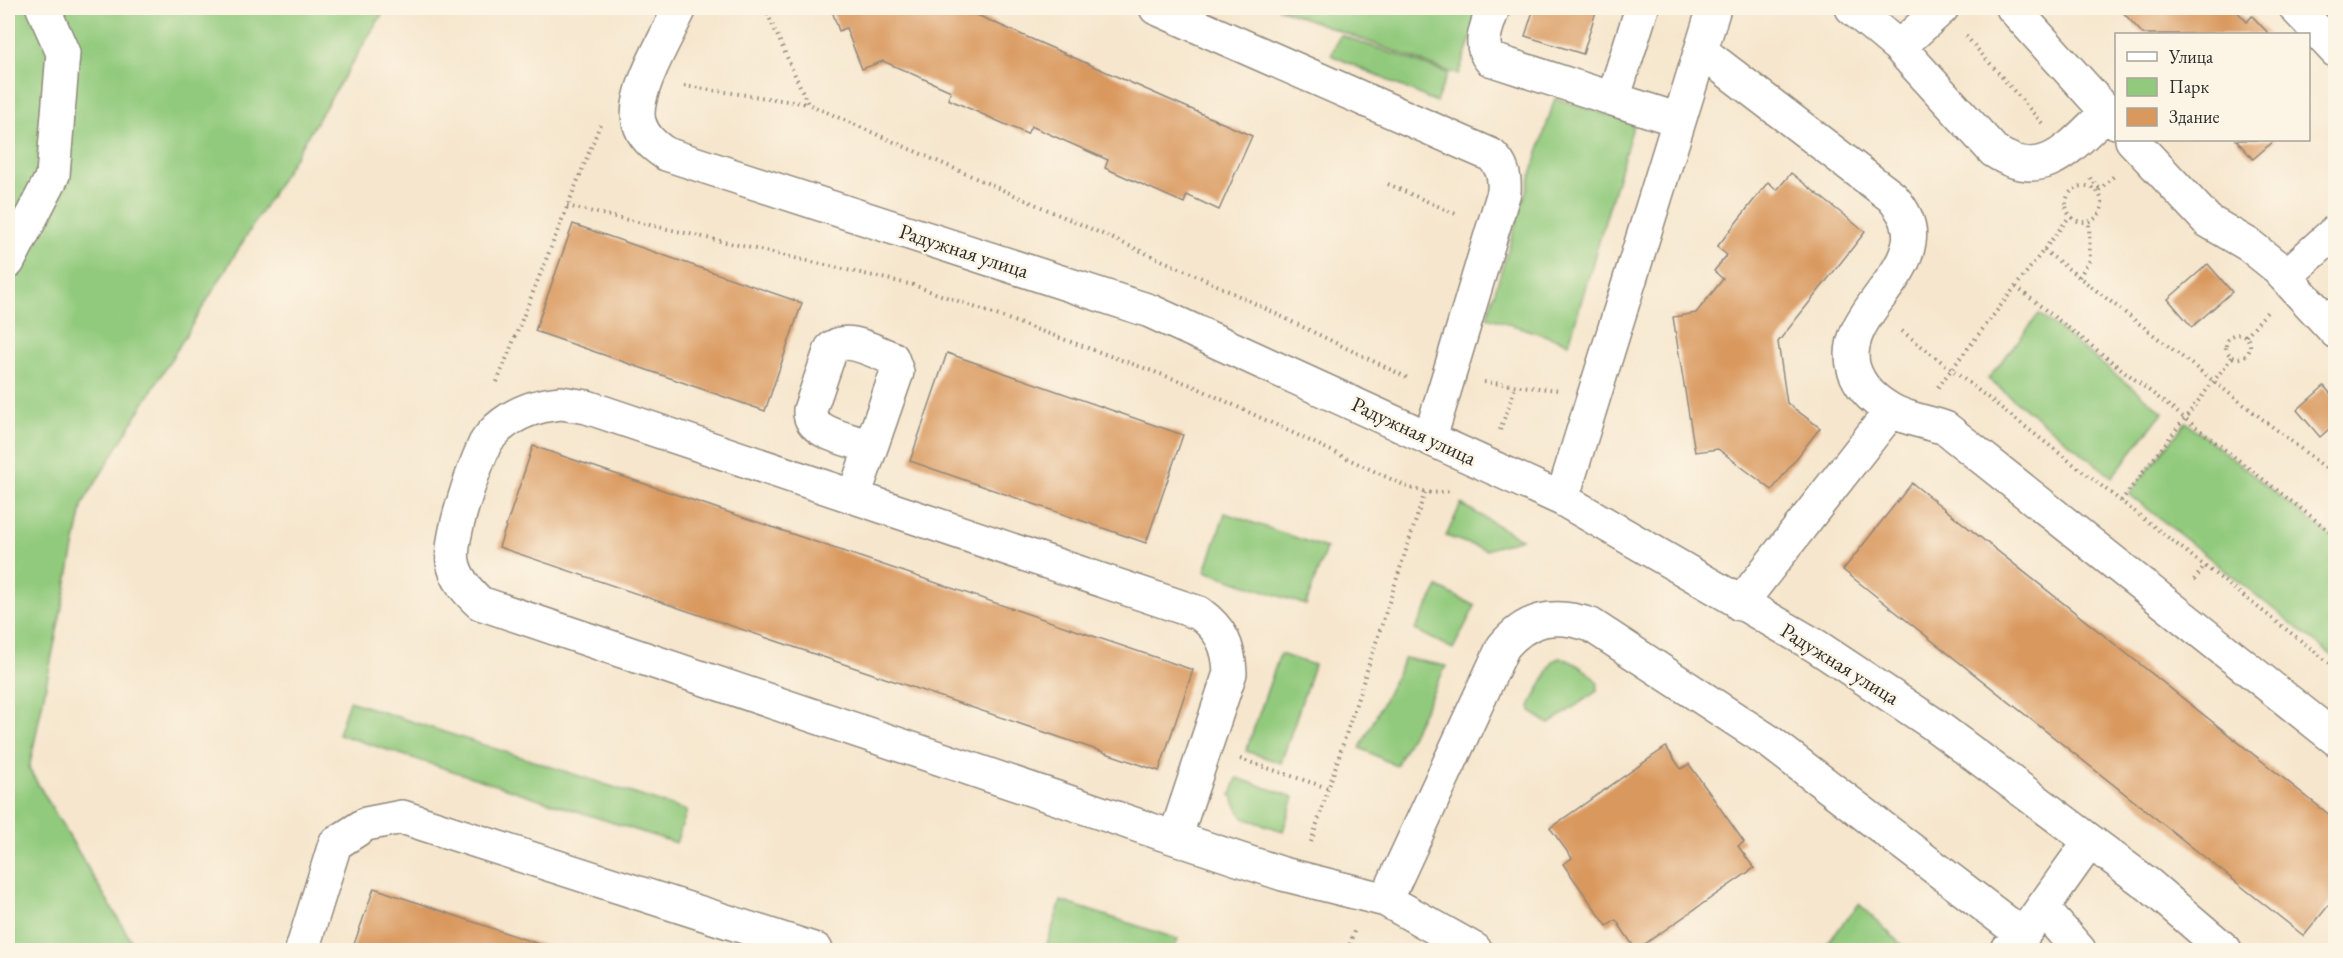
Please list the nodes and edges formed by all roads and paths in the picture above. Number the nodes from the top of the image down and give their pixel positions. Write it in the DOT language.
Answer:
graph roads {
  1 [pos="43,8"];
  2 [pos="680,8"];
  3 [pos="765,8"];
  4 [pos="1156,8"];
  5 [pos="1493,8"];
  6 [pos="1642,8"];
  7 [pos="1714,8"];
  8 [pos="1852,8"];
  9 [pos="1942,8"];
  10 [pos="2013,8"];
  11 [pos="2296,8"];
  12 [pos="1899,47"];
  13 [pos="1701,51"];
  14 [pos="2336,51"];
  15 [pos="647,81"];
  16 [pos="1613,99"];
  17 [pos="808,104"];
  18 [pos="603,117"];
  19 [pos="2112,117"];
  20 [pos="1679,120"];
  21 [pos="2133,141"];
  22 [pos="2066,150"];
  23 [pos="1388,184"];
  24 [pos="2100,189"];
  25 [pos="567,206"];
  26 [pos="2070,216"];
  27 [pos="2089,222"];
  28 [pos="1493,230"];
  29 [pos="2336,231"];
  30 [pos="2044,250"];
  31 [pos="8,262"];
  32 [pos="2079,277"];
  33 [pos="2285,277"];
  34 [pos="2016,287"];
  35 [pos="1873,308"];
  36 [pos="2336,332"];
  37 [pos="2233,356"];
  38 [pos="1951,369"];
  39 [pos="2213,381"];
  40 [pos="1516,386"];
  41 [pos="1445,387"];
  42 [pos="1594,394"];
  43 [pos="1902,414"];
  44 [pos="2184,418"];
  45 [pos="498,428"];
  46 [pos="1430,438"];
  47 [pos="871,447"];
  48 [pos="1487,465"];
  49 [pos="2336,476"];
  50 [pos="1425,492"];
  51 [pos="854,496"];
  52 [pos="1562,500"];
  53 [pos="2121,501"];
  54 [pos="2336,536"];
  55 [pos="1740,604"];
  56 [pos="2336,668"];
  57 [pos="2336,739"];
  58 [pos="1205,748"];
  59 [pos="1328,788"];
  60 [pos="1175,838"];
  61 [pos="2090,841"];
  62 [pos="1299,879"];
  63 [pos="1386,900"];
  64 [pos="2042,908"];
  65 [pos="2014,943"];
  66 [pos="302,951"];
  67 [pos="816,951"];
  68 [pos="1475,951"];
  69 [pos="2079,951"];
  70 [pos="2224,951"];
  1 -- 31 [label="street"];
  2 -- 15 [label="street, Радужная улица"];
  3 -- 17 [label="path"];
  4 -- 28 [label="street"];
  5 -- 16 [label="street"];
  6 -- 16 [label="street"];
  7 -- 13 [label="street"];
  8 -- 12 [label="street"];
  9 -- 12 [label="street"];
  9 -- 22 [label="path"];
  10 -- 19 [label="street"];
  11 -- 14 [label="street"];
  12 -- 22 [label="street"];
  13 -- 20 [label="street"];
  13 -- 35 [label="street"];
  15 -- 17 [label="path"];
  15 -- 46 [label="street, Радужная улица"];
  16 -- 20 [label="street"];
  17 -- 41 [label="path"];
  18 -- 25 [label="path"];
  19 -- 22 [label="street"];
  20 -- 42 [label="street"];
  21 -- 33 [label="street"];
  22 -- 24 [label="path"];
  23 -- 28 [label="path"];
  25 -- 45 [label="path"];
  25 -- 50 [label="path"];
  26 -- 27 [label="path"];
  26 -- 27 [label="path"];
  26 -- 30 [label="path"];
  27 -- 32 [label="path"];
  28 -- 41 [label="street"];
  29 -- 33 [label="street"];
  30 -- 32 [label="path"];
  30 -- 34 [label="path"];
  32 -- 39 [label="path"];
  33 -- 36 [label="street"];
  34 -- 38 [label="path"];
  34 -- 44 [label="path"];
  35 -- 38 [label="path"];
  35 -- 43 [label="street"];
  37 -- 37 [label="path"];
  37 -- 39 [label="path"];
  38 -- 43 [label="path"];
  38 -- 53 [label="path"];
  39 -- 44 [label="path"];
  39 -- 49 [label="path"];
  40 -- 41 [label="path"];
  40 -- 42 [label="path"];
  40 -- 48 [label="path"];
  41 -- 46 [label="street"];
  42 -- 52 [label="street"];
  43 -- 55 [label="street"];
  43 -- 57 [label="street"];
  44 -- 53 [label="path"];
  44 -- 54 [label="path"];
  45 -- 51 [label="street"];
  45 -- 60 [label="street"];
  46 -- 48 [label="street, Радужная улица"];
  47 -- 51 [label="street"];
  48 -- 50 [label="path"];
  48 -- 52 [label="street, Радужная улица"];
  50 -- 59 [label="path"];
  51 -- 58 [label="street"];
  52 -- 55 [label="street, Радужная улица"];
  53 -- 56 [label="path"];
  55 -- 61 [label="street, Радужная улица"];
  58 -- 59 [label="path"];
  58 -- 60 [label="street"];
  59 -- 62 [label="path"];
  60 -- 62 [label="street"];
  61 -- 64 [label="street"];
  61 -- 70 [label="street, Радужная улица"];
  62 -- 63 [label="street"];
  63 -- 65 [label="street"];
  63 -- 68 [label="street"];
  64 -- 65 [label="street"];
  64 -- 69 [label="street"];
  66 -- 67 [label="street"];
}
